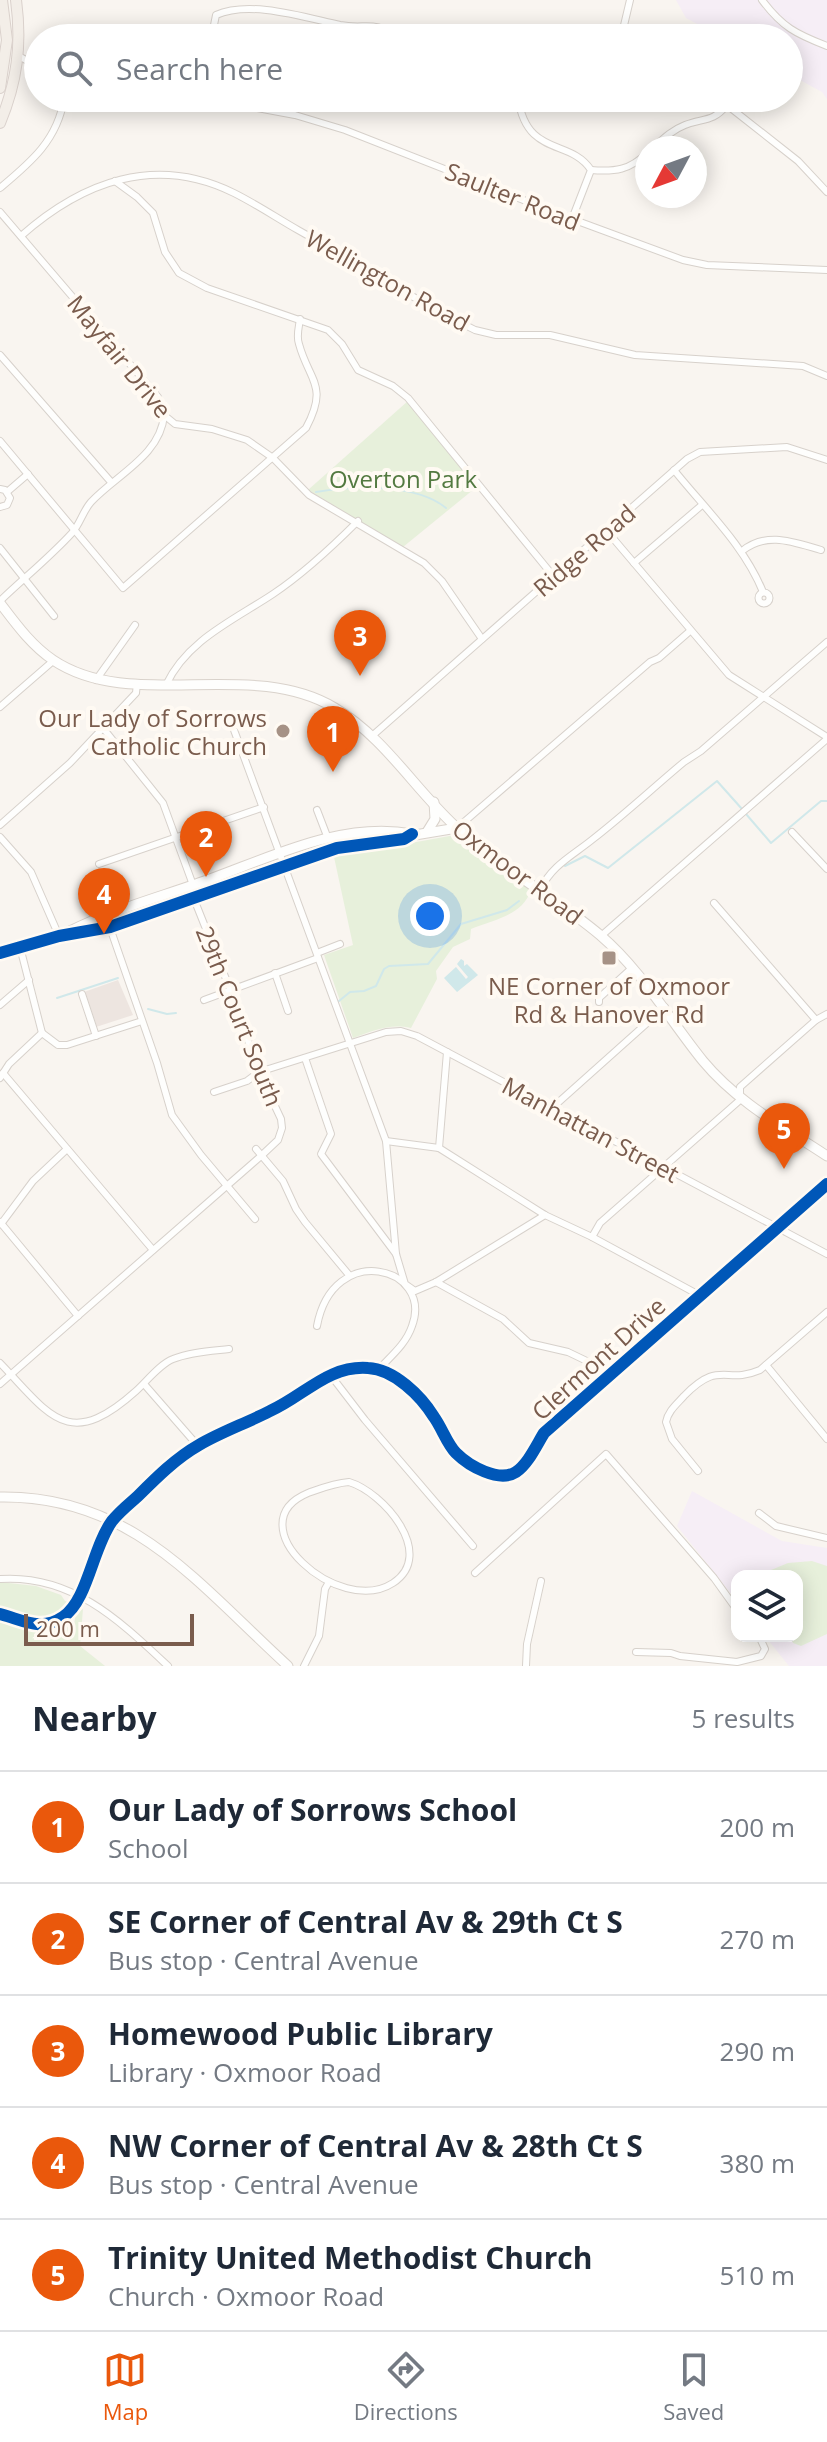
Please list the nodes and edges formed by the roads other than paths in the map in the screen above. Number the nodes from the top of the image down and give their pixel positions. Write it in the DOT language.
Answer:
graph roads {
  1 [pos="2,0"];
  2 [pos="16,0"];
  3 [pos="630,0"];
  4 [pos="762,0"];
  5 [pos="214,24"];
  6 [pos="336,24"];
  7 [pos="624,24"];
  8 [pos="781,24"];
  9 [pos="4,37"];
  10 [pos="803,37"];
  11 [pos="827,46"];
  12 [pos="19,57"];
  13 [pos="24,60"];
  14 [pos="0,88"];
  15 [pos="61,112"];
  16 [pos="284,112"];
  17 [pos="522,112"];
  18 [pos="721,112"];
  19 [pos="734,112"];
  20 [pos="0,123"];
  21 [pos="665,136"];
  22 [pos="635,162"];
  23 [pos="591,170"];
  24 [pos="115,181"];
  25 [pos="0,188"];
  26 [pos="827,192"];
  27 [pos="0,212"];
  28 [pos="572,219"];
  29 [pos="21,236"];
  30 [pos="827,270"];
  31 [pos="300,319"];
  32 [pos="0,355"];
  33 [pos="827,376"];
  34 [pos="164,415"];
  35 [pos="175,424"];
  36 [pos="163,429"];
  37 [pos="0,441"];
  38 [pos="273,458"];
  39 [pos="827,460"];
  40 [pos="674,470"];
  41 [pos="28,474"];
  42 [pos="111,482"];
  43 [pos="4,490"];
  44 [pos="702,505"];
  45 [pos="0,507"];
  46 [pos="358,521"];
  47 [pos="606,530"];
  48 [pos="74,531"];
  49 [pos="0,548"];
  50 [pos="821,550"];
  51 [pos="742,551"];
  52 [pos="634,563"];
  53 [pos="554,577"];
  54 [pos="23,579"];
  55 [pos="763,592"];
  56 [pos="0,602"];
  57 [pos="54,616"];
  58 [pos="135,625"];
  59 [pos="690,631"];
  60 [pos="482,639"];
  61 [pos="827,642"];
  62 [pos="53,661"];
  63 [pos="96,680"];
  64 [pos="137,683"];
  65 [pos="166,685"];
  66 [pos="763,698"];
  67 [pos="0,707"];
  68 [pos="103,728"];
  69 [pos="234,730"];
  70 [pos="372,736"];
  71 [pos="827,738"];
  72 [pos="434,802"];
  73 [pos="264,807"];
  74 [pos="317,810"];
  75 [pos="0,825"];
  76 [pos="457,828"];
  77 [pos="427,832"];
  78 [pos="792,832"];
  79 [pos="412,834"];
  80 [pos="327,836"];
  81 [pos="0,837"];
  82 [pos="177,838"];
  83 [pos="281,854"];
  84 [pos="99,864"];
  85 [pos="286,866"];
  86 [pos="827,869"];
  87 [pos="92,876"];
  88 [pos="193,885"];
  89 [pos="540,890"];
  90 [pos="194,899"];
  91 [pos="714,903"];
  92 [pos="105,914"];
  93 [pos="110,927"];
  94 [pos="59,936"];
  95 [pos="601,936"];
  96 [pos="340,944"];
  97 [pos="19,946"];
  98 [pos="0,953"];
  99 [pos="317,955"];
  100 [pos="632,968"];
  101 [pos="275,973"];
  102 [pos="29,980"];
  103 [pos="230,989"];
  104 [pos="82,994"];
  105 [pos="204,1000"];
  106 [pos="599,1002"];
  107 [pos="0,1005"];
  108 [pos="665,1007"];
  109 [pos="288,1011"];
  110 [pos="827,1014"];
  111 [pos="816,1020"];
  112 [pos="142,1021"];
  113 [pos="42,1033"];
  114 [pos="96,1036"];
  115 [pos="350,1044"];
  116 [pos="447,1052"];
  117 [pos="305,1058"];
  118 [pos="259,1072"];
  119 [pos="2,1076"];
  120 [pos="214,1092"];
  121 [pos="740,1100"];
  122 [pos="552,1108"];
  123 [pos="386,1141"];
  124 [pos="439,1148"];
  125 [pos="67,1149"];
  126 [pos="258,1152"];
  127 [pos="827,1156"];
  128 [pos="664,1168"];
  129 [pos="827,1184"];
  130 [pos="225,1185"];
  131 [pos="545,1215"];
  132 [pos="255,1219"];
  133 [pos="1,1223"];
  134 [pos="778,1228"];
  135 [pos="592,1237"];
  136 [pos="153,1250"];
  137 [pos="396,1254"];
  138 [pos="827,1254"];
  139 [pos="349,1275"];
  140 [pos="436,1282"];
  141 [pos="405,1284"];
  142 [pos="699,1295"];
  143 [pos="827,1312"];
  144 [pos="78,1316"];
  145 [pos="317,1326"];
  146 [pos="229,1349"];
  147 [pos="0,1363"];
  148 [pos="766,1365"];
  149 [pos="379,1369"];
  150 [pos="329,1373"];
  151 [pos="11,1374"];
  152 [pos="608,1376"];
  153 [pos="0,1384"];
  154 [pos="144,1384"];
  155 [pos="824,1429"];
  156 [pos="827,1439"];
  157 [pos="198,1446"];
  158 [pos="698,1471"];
  159 [pos="0,1497"];
  160 [pos="759,1513"];
  161 [pos="113,1520"];
  162 [pos="827,1538"];
  163 [pos="473,1546"];
  164 [pos="475,1573"];
  165 [pos="0,1579"];
  166 [pos="541,1581"];
  167 [pos="329,1582"];
  168 [pos="81,1596"];
  169 [pos="731,1603"];
  170 [pos="0,1614"];
  171 [pos="762,1642"];
  172 [pos="636,1652"];
  173 [pos="680,1656"];
  174 [pos="168,1666"];
  175 [pos="288,1666"];
  176 [pos="304,1666"];
  177 [pos="526,1666"];
  178 [pos="679,1666"];
  1 -- 9 [label="main road"];
  2 -- 12 [label="main road"];
  3 -- 7 [label="street"];
  4 -- 8 [label="street"];
  5 -- 6 [label="street"];
  9 -- 12 [label="street"];
  9 -- 14 [label="main road"];
  10 -- 11 [label="street"];
  12 -- 13 [label="street"];
  12 -- 20 [label="main road"];
  15 -- 25 [label="street"];
  16 -- 28 [label="street, Saulter Road"];
  17 -- 23 [label="street"];
  18 -- 21 [label="street"];
  19 -- 26 [label="street"];
  22 -- 23 [label="street"];
  23 -- 28 [label="street"];
  24 -- 29 [label="street, Wellington Road"];
  24 -- 31 [label="street"];
  24 -- 33 [label="street, Wellington Road"];
  27 -- 29 [label="street, Mayfair Drive"];
  28 -- 30 [label="street, Saulter Road"];
  29 -- 34 [label="street, Mayfair Drive"];
  31 -- 38 [label="street"];
  31 -- 53 [label="street"];
  32 -- 42 [label="street"];
  34 -- 35 [label="street, Mayfair Drive"];
  34 -- 36 [label="street"];
  35 -- 36 [label="street"];
  35 -- 38 [label="street, Mayfair Drive"];
  36 -- 42 [label="street"];
  37 -- 41 [label="street"];
  38 -- 46 [label="street, Mayfair Drive"];
  38 -- 48 [label="street"];
  39 -- 40 [label="street, Ridge Road"];
  40 -- 44 [label="street"];
  40 -- 47 [label="street, Ridge Road"];
  41 -- 43 [label="street"];
  41 -- 48 [label="street"];
  42 -- 48 [label="street"];
  43 -- 45 [label="street"];
  44 -- 51 [label="street"];
  44 -- 52 [label="street"];
  46 -- 60 [label="street, Mayfair Drive"];
  46 -- 65 [label="street"];
  47 -- 52 [label="street"];
  47 -- 53 [label="street, Ridge Road"];
  48 -- 54 [label="street"];
  49 -- 54 [label="street"];
  50 -- 51 [label="street"];
  51 -- 55 [label="street"];
  52 -- 59 [label="street"];
  53 -- 60 [label="street, Ridge Road"];
  54 -- 56 [label="street"];
  54 -- 57 [label="street"];
  56 -- 62 [label="main road, Oxmoor Road"];
  58 -- 63 [label="street"];
  59 -- 66 [label="street"];
  59 -- 76 [label="street"];
  60 -- 70 [label="street, Ridge Road"];
  61 -- 66 [label="street"];
  62 -- 63 [label="main road, Oxmoor Road"];
  62 -- 67 [label="street"];
  63 -- 64 [label="main road, Oxmoor Road"];
  64 -- 65 [label="main road, Oxmoor Road"];
  64 -- 68 [label="street"];
  65 -- 70 [label="main road, Oxmoor Road"];
  66 -- 71 [label="street"];
  66 -- 89 [label="street"];
  68 -- 75 [label="street"];
  68 -- 82 [label="street, 29th Court South"];
  69 -- 73 [label="street"];
  70 -- 72 [label="main road, Oxmoor Road"];
  71 -- 95 [label="street"];
  72 -- 76 [label="main road, Oxmoor Road"];
  72 -- 77 [label="main road"];
  73 -- 82 [label="street"];
  73 -- 83 [label="street"];
  74 -- 80 [label="street"];
  76 -- 77 [label="main road"];
  76 -- 89 [label="main road, Oxmoor Road"];
  77 -- 79 [label="main road"];
  78 -- 86 [label="street"];
  79 -- 80 [label="main road"];
  79 -- 85 [label="main road"];
  80 -- 83 [label="main road"];
  81 -- 94 [label="street"];
  82 -- 84 [label="street"];
  82 -- 88 [label="street, 29th Court South"];
  83 -- 85 [label="street"];
  83 -- 88 [label="main road"];
  85 -- 90 [label="main road"];
  85 -- 99 [label="street"];
  87 -- 92 [label="street"];
  88 -- 90 [label="street, 29th Court South"];
  88 -- 92 [label="main road"];
  89 -- 95 [label="main road, Oxmoor Road"];
  90 -- 93 [label="main road"];
  90 -- 103 [label="street, 29th Court South"];
  91 -- 111 [label="street"];
  92 -- 93 [label="street"];
  92 -- 94 [label="main road"];
  93 -- 94 [label="main road"];
  93 -- 112 [label="street"];
  94 -- 97 [label="main road"];
  95 -- 100 [label="main road, Oxmoor Road"];
  96 -- 99 [label="street"];
  97 -- 98 [label="main road"];
  97 -- 102 [label="street"];
  99 -- 101 [label="street"];
  99 -- 115 [label="street"];
  100 -- 106 [label="street"];
  100 -- 108 [label="main road, Oxmoor Road"];
  101 -- 103 [label="street"];
  101 -- 109 [label="street"];
  102 -- 107 [label="street"];
  102 -- 113 [label="street"];
  103 -- 105 [label="street"];
  103 -- 118 [label="street, 29th Court South"];
  104 -- 114 [label="street"];
  108 -- 121 [label="main road, Oxmoor Road"];
  108 -- 122 [label="street"];
  110 -- 111 [label="street"];
  111 -- 121 [label="street"];
  112 -- 114 [label="street"];
  112 -- 130 [label="street"];
  113 -- 114 [label="street"];
  113 -- 119 [label="street"];
  115 -- 116 [label="street, Manhattan Street"];
  115 -- 117 [label="street, Manhattan Street"];
  115 -- 123 [label="street"];
  116 -- 122 [label="street, Manhattan Street"];
  116 -- 124 [label="street"];
  117 -- 118 [label="street, Manhattan Street"];
  117 -- 137 [label="street"];
  118 -- 120 [label="street"];
  118 -- 126 [label="street, 29th Court South"];
  119 -- 125 [label="street"];
  121 -- 127 [label="main road, Oxmoor Road"];
  121 -- 128 [label="street"];
  122 -- 128 [label="street, Manhattan Street"];
  123 -- 124 [label="street"];
  123 -- 137 [label="street"];
  124 -- 131 [label="street"];
  125 -- 133 [label="street"];
  125 -- 136 [label="street"];
  126 -- 130 [label="street"];
  126 -- 139 [label="street"];
  128 -- 134 [label="street, Manhattan Street"];
  128 -- 135 [label="street"];
  129 -- 134 [label="street, Clermont Drive"];
  130 -- 132 [label="street"];
  130 -- 136 [label="street"];
  131 -- 135 [label="street"];
  131 -- 140 [label="street"];
  133 -- 144 [label="street"];
  134 -- 138 [label="street, Manhattan Street"];
  134 -- 142 [label="street, Clermont Drive"];
  135 -- 142 [label="street"];
  136 -- 144 [label="street"];
  137 -- 141 [label="street"];
  139 -- 141 [label="street"];
  139 -- 145 [label="street"];
  140 -- 141 [label="street"];
  140 -- 152 [label="street"];
  141 -- 149 [label="street"];
  142 -- 152 [label="street, Clermont Drive"];
  143 -- 148 [label="street"];
  144 -- 151 [label="street"];
  146 -- 154 [label="street"];
  147 -- 151 [label="street"];
  148 -- 155 [label="street"];
  148 -- 158 [label="street"];
  149 -- 150 [label="street"];
  149 -- 152 [label="street, Clermont Drive"];
  150 -- 157 [label="street"];
  150 -- 163 [label="street"];
  151 -- 153 [label="street"];
  151 -- 154 [label="street"];
  154 -- 157 [label="street"];
  155 -- 156 [label="street"];
  157 -- 161 [label="street"];
  159 -- 161 [label="main road"];
  160 -- 162 [label="street"];
  161 -- 168 [label="street"];
  161 -- 175 [label="main road"];
  164 -- 169 [label="street"];
  165 -- 168 [label="street"];
  166 -- 177 [label="street"];
  167 -- 167 [label="street"];
  167 -- 176 [label="street"];
  168 -- 170 [label="street"];
  168 -- 174 [label="street"];
  171 -- 173 [label="street"];
  172 -- 173 [label="street"];
  173 -- 178 [label="street"];
}
